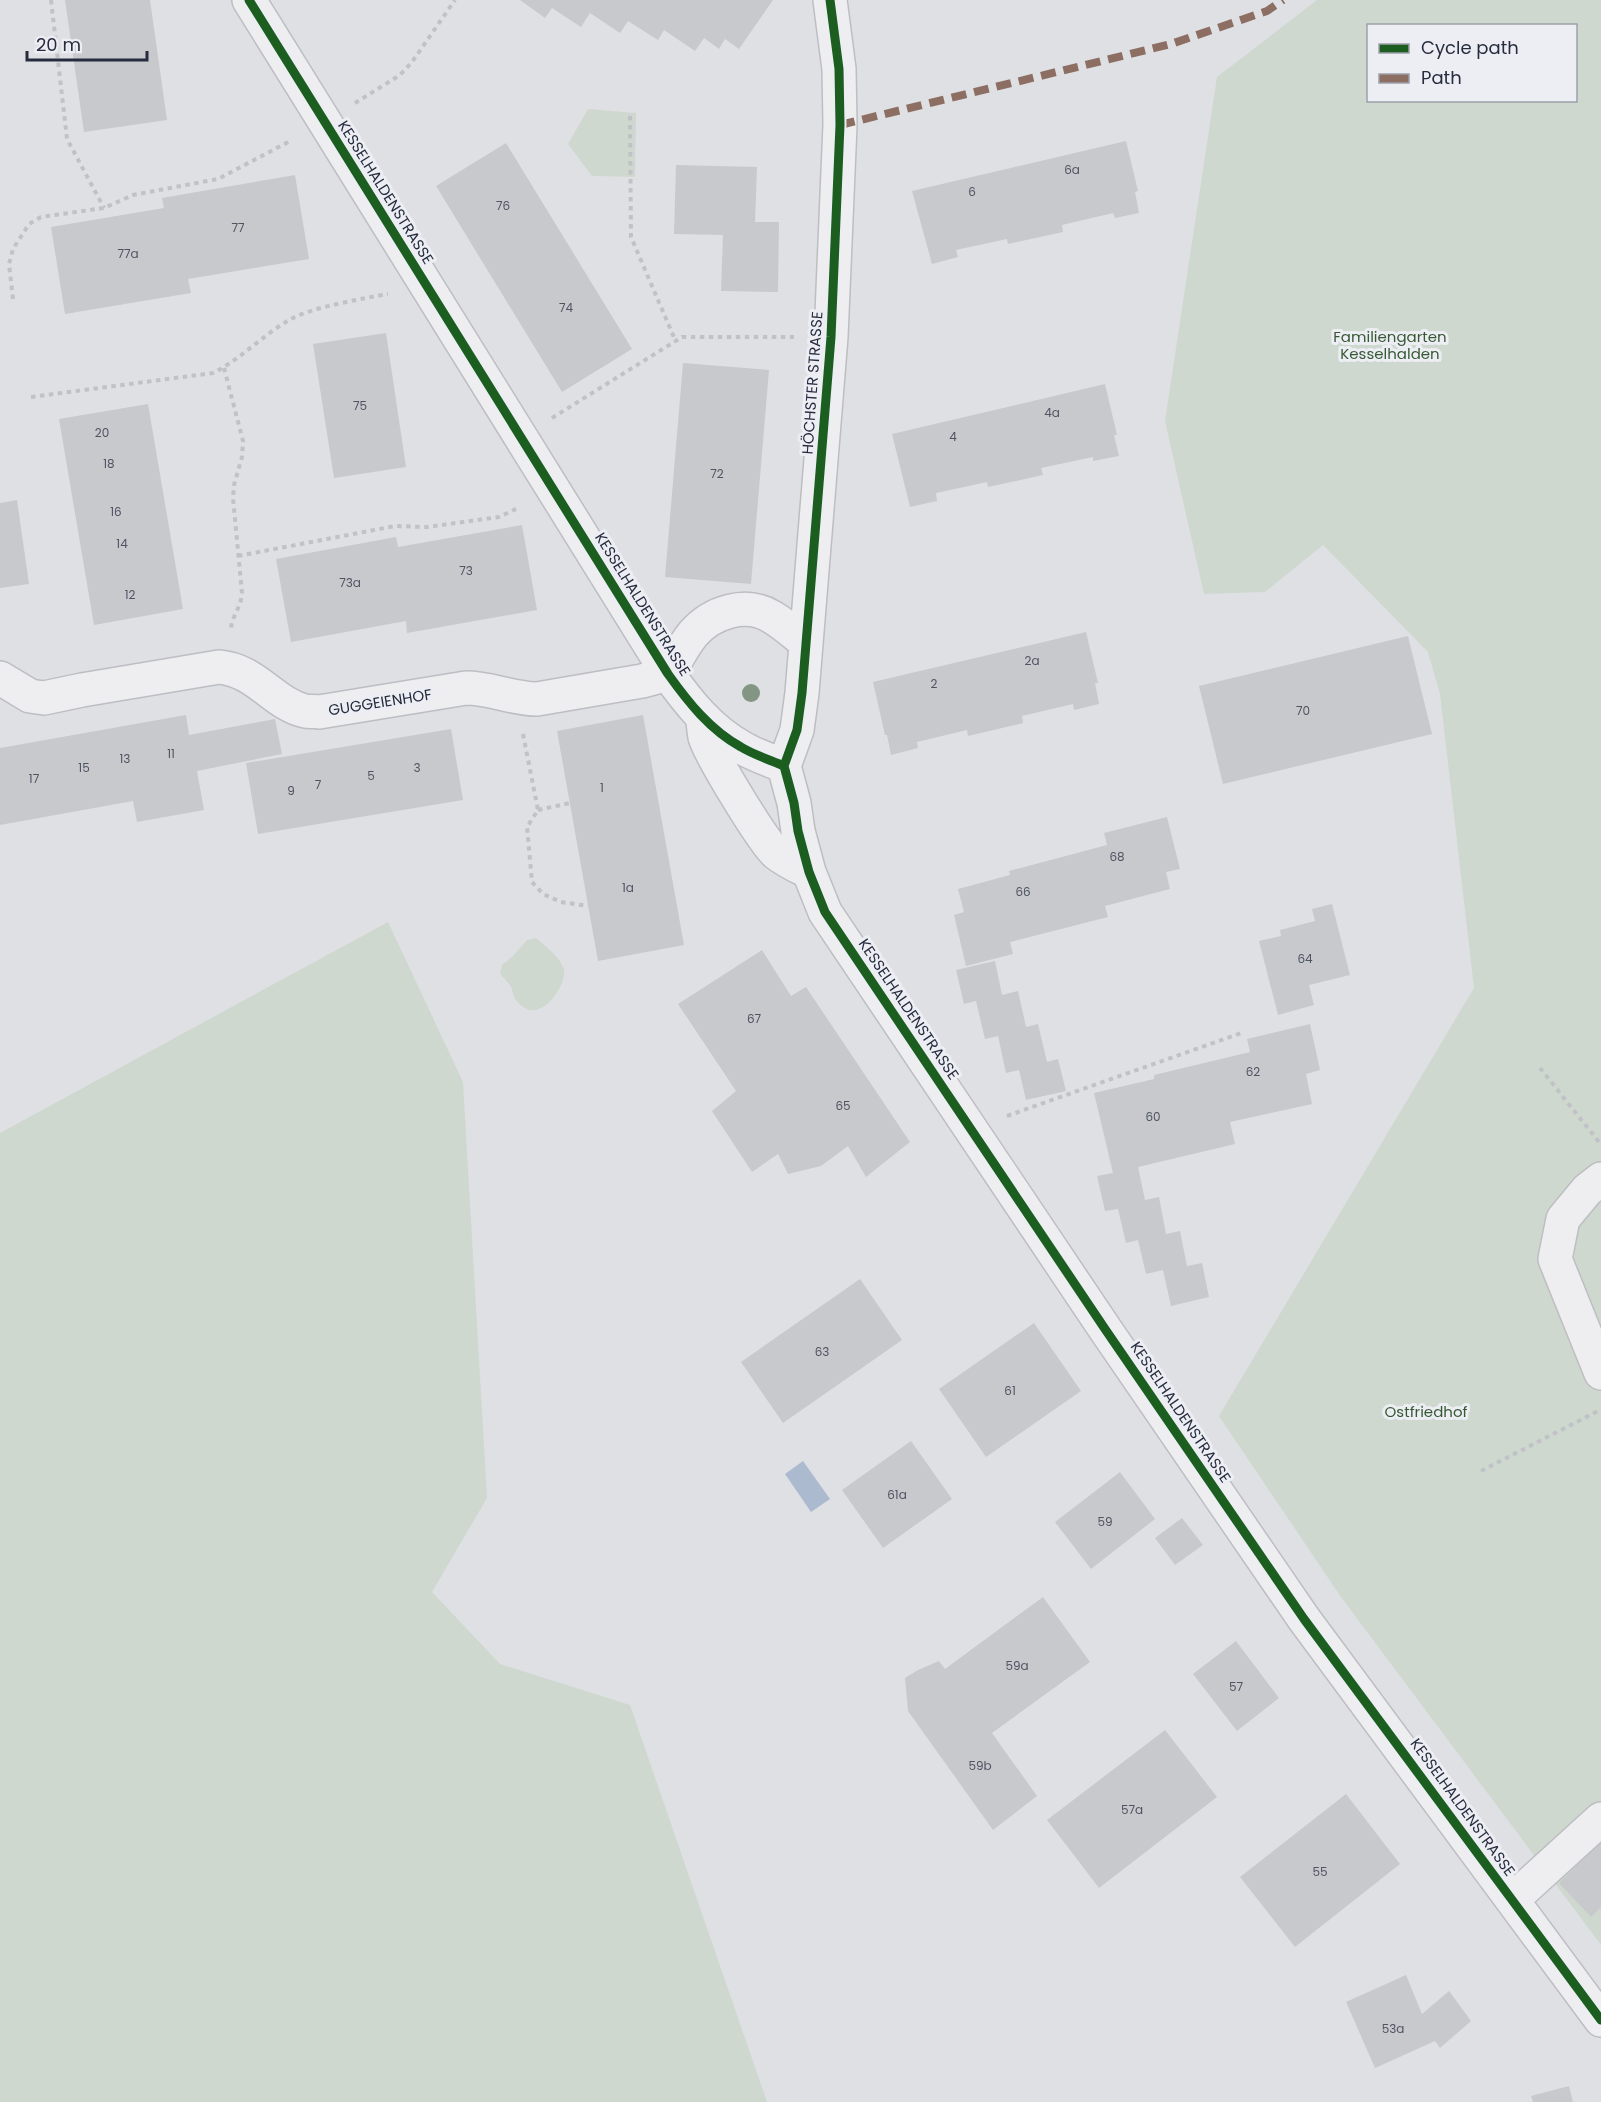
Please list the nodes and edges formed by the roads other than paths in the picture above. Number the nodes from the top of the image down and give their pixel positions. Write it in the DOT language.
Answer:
graph roads {
  1 [pos="249,0"];
  2 [pos="830,0"];
  3 [pos="805,642"];
  4 [pos="668,674"];
  5 [pos="0,678"];
  6 [pos="703,718"];
  7 [pos="784,766"];
  8 [pos="808,872"];
  9 [pos="1601,1179"];
  10 [pos="1601,1373"];
  11 [pos="1601,1819"];
  12 [pos="1512,1900"];
  13 [pos="1601,2020"];
  1 -- 4 [label="street, KESSELHALDENSTRASSE"];
  2 -- 3 [label="street, HÖCHSTER STRASSE"];
  3 -- 4 [label="street"];
  3 -- 7 [label="street, HÖCHSTER STRASSE"];
  4 -- 5 [label="street, GUGGEIENHOF"];
  4 -- 6 [label="street, KESSELHALDENSTRASSE"];
  6 -- 7 [label="street, KESSELHALDENSTRASSE"];
  6 -- 8 [label="street"];
  7 -- 8 [label="street, KESSELHALDENSTRASSE"];
  8 -- 12 [label="street, KESSELHALDENSTRASSE"];
  9 -- 10 [label="street"];
  11 -- 12 [label="street"];
  12 -- 13 [label="street, KESSELHALDENSTRASSE"];
}
